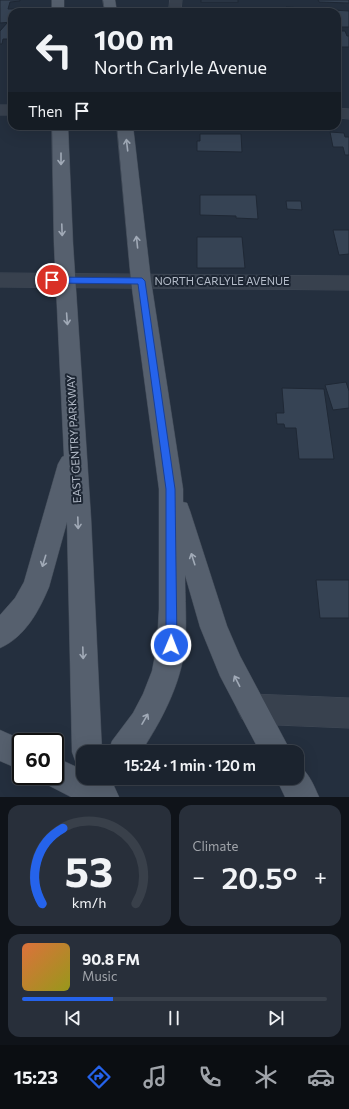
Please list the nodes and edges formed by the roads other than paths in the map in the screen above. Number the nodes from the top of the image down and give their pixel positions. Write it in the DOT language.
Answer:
graph roads {
  1 [pos="60,130"];
  2 [pos="125,130"];
  3 [pos="0,280"];
  4 [pos="65,280"];
  5 [pos="142,281"];
  6 [pos="349,282"];
  7 [pos="76,442"];
  8 [pos="170,489"];
  9 [pos="0,634"];
  10 [pos="252,709"];
  11 [pos="349,713"];
  12 [pos="0,745"];
  13 [pos="87,745"];
  14 [pos="129,745"];
  15 [pos="272,745"];
  16 [pos="12,751"];
  17 [pos="64,776"];
  18 [pos="295,785"];
  19 [pos="91,789"];
  20 [pos="303,797"];
  1 -- 4 [label="main road, EAST GENTRY PARKWAY, one-way"];
  5 -- 2 [label="main road, one-way"];
  3 -- 4 [label="street, NORTH CARLYLE AVENUE"];
  4 -- 5 [label="street, NORTH CARLYLE AVENUE"];
  4 -- 7 [label="main road, EAST GENTRY PARKWAY, one-way"];
  5 -- 6 [label="street, NORTH CARLYLE AVENUE"];
  5 -- 8 [label="main road"];
  7 -- 9 [label="main road, one-way"];
  7 -- 13 [label="main road, EAST GENTRY PARKWAY, one-way"];
  10 -- 8 [label="main road, one-way"];
  14 -- 8 [label="main road, one-way"];
  10 -- 11 [label="street"];
  10 -- 15 [label="main road"];
  12 -- 16 [label="main road"];
  17 -- 19 [label="main road"];
  18 -- 20 [label="main road"];
}
